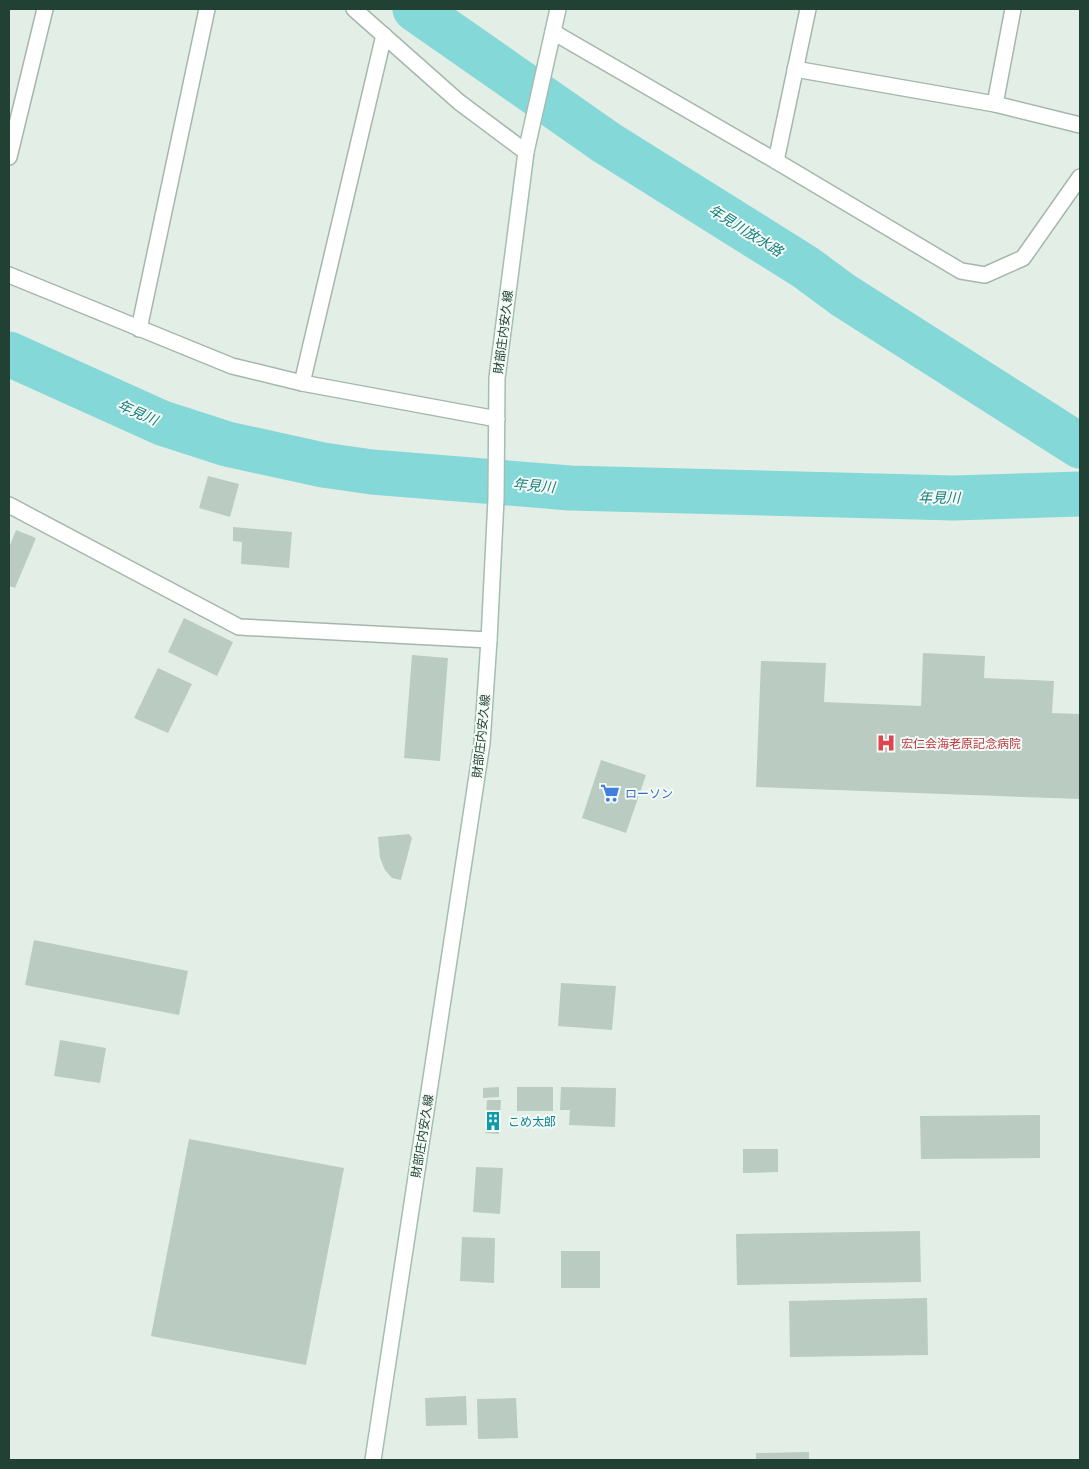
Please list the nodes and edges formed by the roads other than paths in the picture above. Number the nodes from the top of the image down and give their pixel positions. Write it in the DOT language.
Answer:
graph roads {
  1 [pos="45,9"];
  2 [pos="207,9"];
  3 [pos="354,9"];
  4 [pos="558,9"];
  5 [pos="808,9"];
  6 [pos="1013,9"];
  7 [pos="384,35"];
  8 [pos="552,38"];
  9 [pos="795,69"];
  10 [pos="995,104"];
  11 [pos="1080,125"];
  12 [pos="526,152"];
  13 [pos="9,157"];
  14 [pos="776,161"];
  15 [pos="1080,177"];
  16 [pos="9,276"];
  17 [pos="139,329"];
  18 [pos="302,383"];
  19 [pos="497,419"];
  20 [pos="9,505"];
  21 [pos="489,640"];
  22 [pos="373,1460"];
  1 -- 13 [label="street"];
  2 -- 17 [label="street"];
  3 -- 7 [label="street"];
  4 -- 8 [label="street, 財部庄内安久線"];
  5 -- 9 [label="street"];
  6 -- 10 [label="street"];
  7 -- 12 [label="street"];
  7 -- 18 [label="street"];
  8 -- 12 [label="street, 財部庄内安久線"];
  8 -- 14 [label="street"];
  9 -- 10 [label="street"];
  9 -- 14 [label="street"];
  10 -- 11 [label="street"];
  12 -- 19 [label="street, 財部庄内安久線"];
  14 -- 15 [label="street"];
  16 -- 17 [label="street"];
  17 -- 18 [label="street"];
  18 -- 19 [label="street"];
  19 -- 21 [label="street, 財部庄内安久線"];
  20 -- 21 [label="street"];
  21 -- 22 [label="street, 財部庄内安久線"];
}
